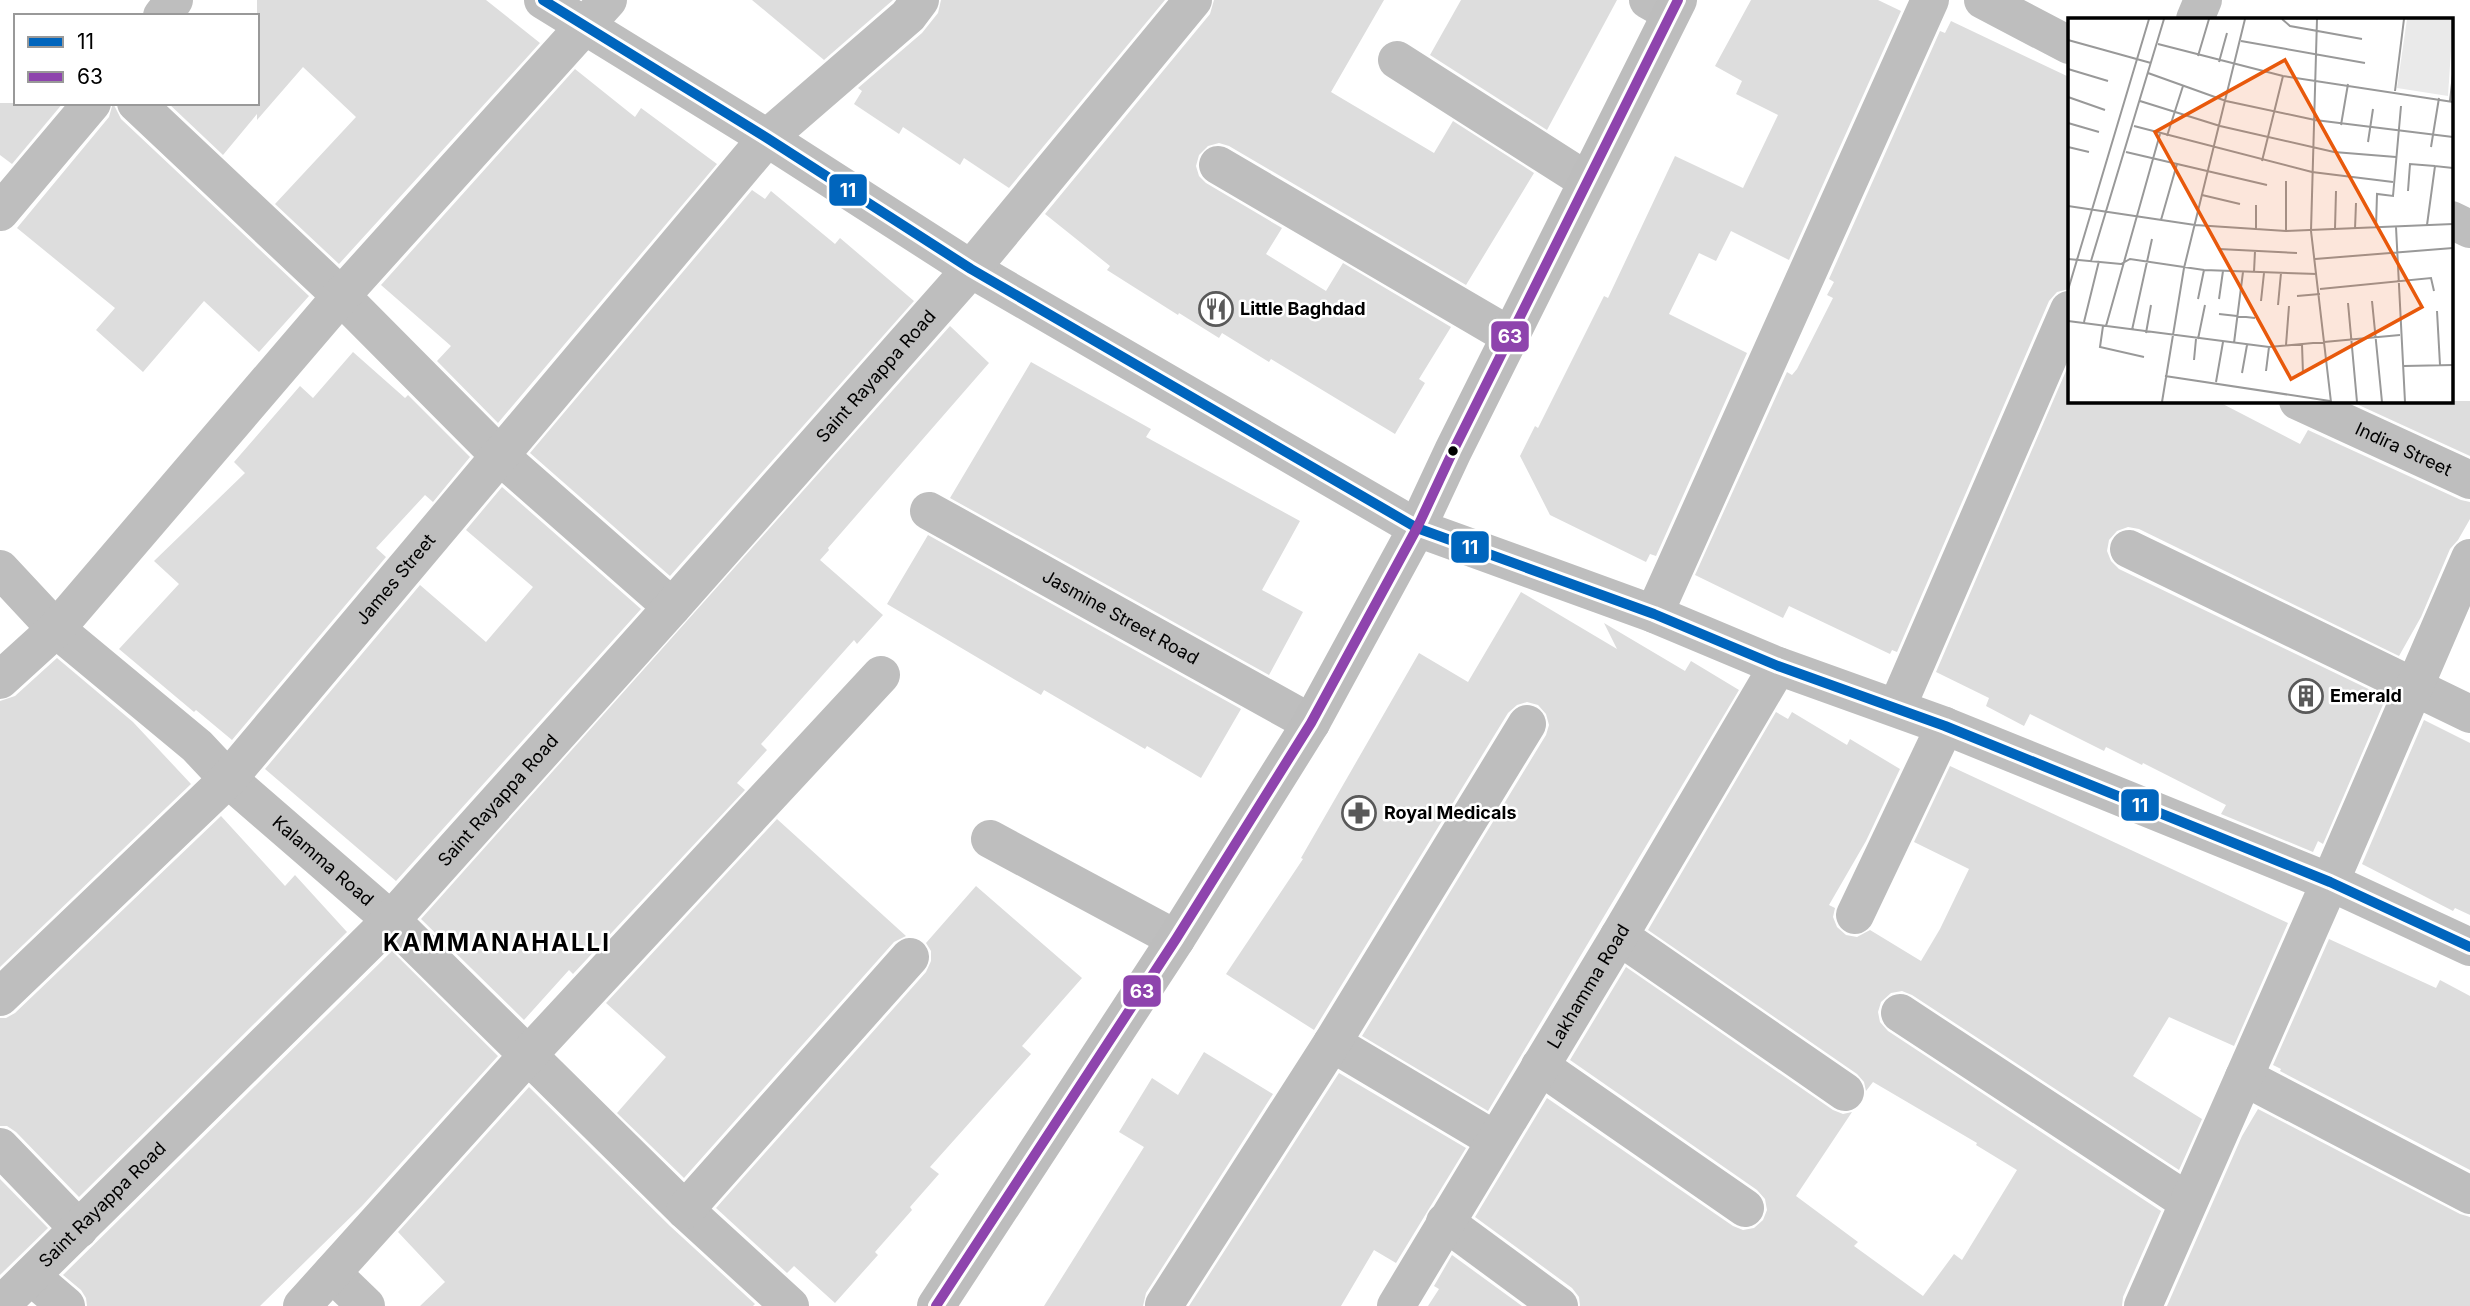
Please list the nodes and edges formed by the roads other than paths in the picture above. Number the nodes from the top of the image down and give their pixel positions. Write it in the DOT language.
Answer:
graph roads {
  1 [pos="543,0"];
  2 [pos="920,0"];
  3 [pos="1193,0"];
  4 [pos="1930,0"];
  5 [pos="1983,0"];
  6 [pos="2203,0"];
  7 [pos="1666,4"];
  8 [pos="597,13"];
  9 [pos="2195,18"];
  10 [pos="2068,44"];
  11 [pos="1397,60"];
  12 [pos="90,105"];
  13 [pos="137,105"];
  14 [pos="767,138"];
  15 [pos="1218,165"];
  16 [pos="1587,181"];
  17 [pos="0,212"];
  18 [pos="2452,220"];
  19 [pos="2470,229"];
  20 [pos="971,269"];
  21 [pos="341,296"];
  22 [pos="2068,312"];
  23 [pos="1510,336"];
  24 [pos="2300,402"];
  25 [pos="499,456"];
  26 [pos="2470,480"];
  27 [pos="929,511"];
  28 [pos="1417,528"];
  29 [pos="2129,549"];
  30 [pos="2470,558"];
  31 [pos="0,569"];
  32 [pos="672,607"];
  33 [pos="1654,614"];
  34 [pos="56,629"];
  35 [pos="1778,666"];
  36 [pos="881,675"];
  37 [pos="0,680"];
  38 [pos="2414,687"];
  39 [pos="1897,707"];
  40 [pos="2470,713"];
  41 [pos="1311,723"];
  42 [pos="1527,724"];
  43 [pos="1945,726"];
  44 [pos="229,779"];
  45 [pos="990,839"];
  46 [pos="2330,883"];
  47 [pos="1855,915"];
  48 [pos="391,920"];
  49 [pos="1619,936"];
  50 [pos="1176,939"];
  51 [pos="2470,947"];
  52 [pos="910,957"];
  53 [pos="0,997"];
  54 [pos="1900,1013"];
  55 [pos="1332,1042"];
  56 [pos="529,1054"];
  57 [pos="1540,1066"];
  58 [pos="2244,1077"];
  59 [pos="1845,1092"];
  60 [pos="1495,1140"];
  61 [pos="0,1147"];
  62 [pos="2470,1195"];
  63 [pos="2188,1202"];
  64 [pos="1745,1208"];
  65 [pos="685,1210"];
  66 [pos="1445,1222"];
  67 [pos="79,1229"];
  68 [pos="332,1273"];
  69 [pos="31,1276"];
  70 [pos="1164,1305"];
  71 [pos="0,1306"];
  72 [pos="66,1306"];
  73 [pos="302,1306"];
  74 [pos="366,1306"];
  75 [pos="790,1306"];
  76 [pos="936,1306"];
  77 [pos="1396,1306"];
  78 [pos="1559,1306"];
  79 [pos="2143,1306"];
  1 -- 8 [label="street"];
  2 -- 14 [label="street, James Street"];
  3 -- 20 [label="street, Saint Rayappa Road"];
  4 -- 33 [label="street"];
  5 -- 10 [label="street"];
  6 -- 9 [label="street"];
  7 -- 16 [label="main road"];
  8 -- 14 [label="street"];
  8 -- 21 [label="street"];
  11 -- 16 [label="street"];
  12 -- 17 [label="street"];
  13 -- 21 [label="street"];
  14 -- 20 [label="street"];
  14 -- 25 [label="street, James Street"];
  15 -- 23 [label="street"];
  16 -- 23 [label="main road"];
  18 -- 19 [label="street"];
  20 -- 28 [label="street"];
  20 -- 32 [label="street, Saint Rayappa Road"];
  21 -- 25 [label="street"];
  21 -- 34 [label="street"];
  22 -- 39 [label="street"];
  23 -- 28 [label="main road"];
  24 -- 26 [label="street, Indira Street"];
  25 -- 32 [label="street"];
  25 -- 44 [label="street, James Street"];
  27 -- 41 [label="street, Jasmine Street Road"];
  28 -- 33 [label="street"];
  28 -- 41 [label="main road"];
  29 -- 38 [label="street"];
  30 -- 38 [label="street"];
  31 -- 34 [label="street, Kalamma Road"];
  32 -- 48 [label="street, Saint Rayappa Road"];
  33 -- 35 [label="street"];
  34 -- 37 [label="street"];
  34 -- 44 [label="street, Kalamma Road"];
  35 -- 39 [label="street"];
  35 -- 49 [label="street, Lakhamma Road"];
  36 -- 56 [label="street"];
  38 -- 40 [label="street"];
  38 -- 46 [label="street"];
  39 -- 43 [label="street"];
  41 -- 50 [label="main road"];
  42 -- 55 [label="street"];
  43 -- 46 [label="street"];
  43 -- 47 [label="street"];
  44 -- 48 [label="street, Kalamma Road"];
  44 -- 53 [label="street, James Street"];
  45 -- 50 [label="street"];
  46 -- 51 [label="street"];
  46 -- 58 [label="street"];
  48 -- 56 [label="street, Kalamma Road"];
  48 -- 67 [label="street, Saint Rayappa Road"];
  49 -- 57 [label="street, Lakhamma Road"];
  49 -- 59 [label="street"];
  50 -- 76 [label="main road"];
  52 -- 65 [label="street"];
  54 -- 63 [label="street"];
  55 -- 60 [label="street"];
  55 -- 70 [label="street"];
  56 -- 65 [label="street, Kalamma Road"];
  56 -- 68 [label="street"];
  57 -- 60 [label="street, Lakhamma Road"];
  57 -- 64 [label="street"];
  58 -- 62 [label="street"];
  58 -- 63 [label="street"];
  60 -- 66 [label="street, Lakhamma Road"];
  61 -- 67 [label="street"];
  63 -- 79 [label="street"];
  65 -- 75 [label="street, Kalamma Road"];
  66 -- 77 [label="street, Lakhamma Road"];
  66 -- 78 [label="street"];
  67 -- 69 [label="street, Saint Rayappa Road"];
  68 -- 73 [label="street"];
  68 -- 74 [label="street"];
  69 -- 71 [label="street, Saint Rayappa Road"];
  69 -- 72 [label="street"];
}
